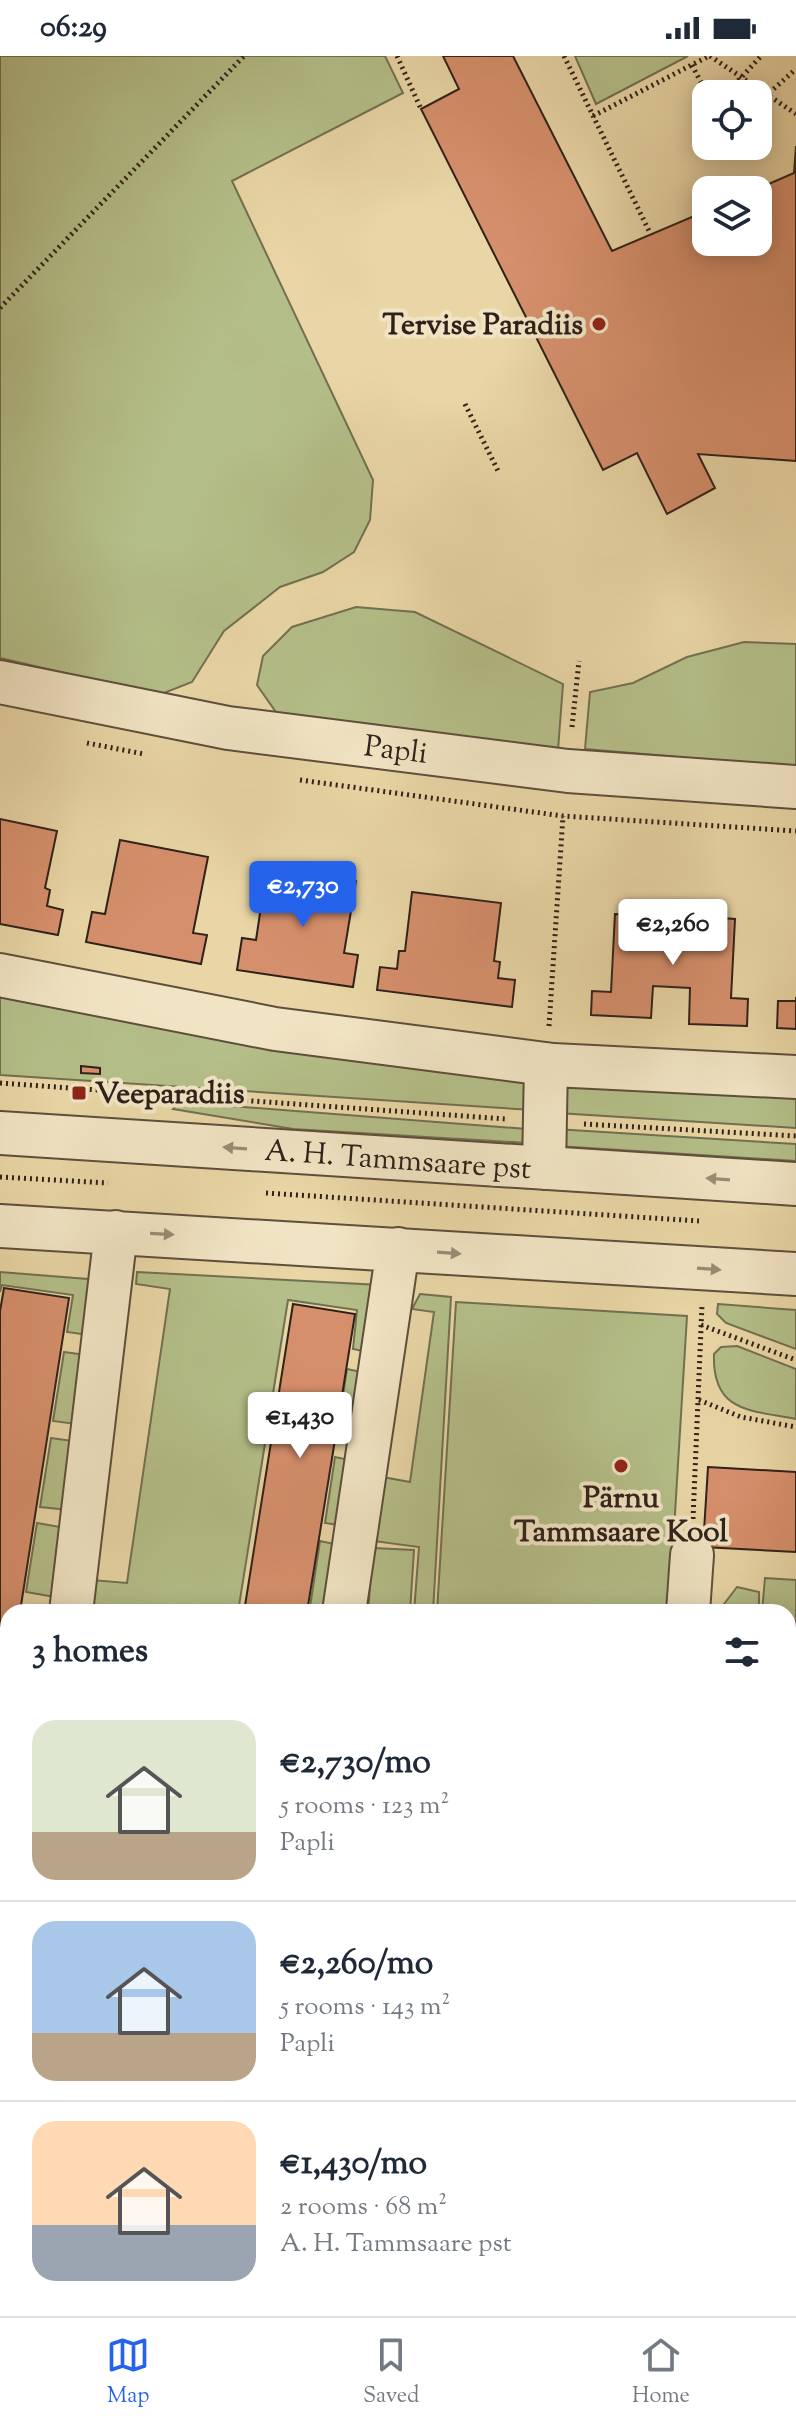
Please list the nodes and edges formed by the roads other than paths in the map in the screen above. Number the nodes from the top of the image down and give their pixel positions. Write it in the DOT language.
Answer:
graph roads {
  1 [pos="0,682"];
  2 [pos="796,787"];
  3 [pos="0,975"];
  4 [pos="546,1064"];
  5 [pos="796,1077"];
  6 [pos="0,1133"];
  7 [pos="544,1168"];
  8 [pos="796,1184"];
  9 [pos="0,1226"];
  10 [pos="116,1232"];
  11 [pos="398,1249"];
  12 [pos="796,1274"];
  13 [pos="692,1555"];
  14 [pos="72,1604"];
  15 [pos="345,1604"];
  16 [pos="689,1604"];
  1 -- 2 [label="street, Papli"];
  3 -- 4 [label="street"];
  4 -- 5 [label="street"];
  4 -- 7 [label="street"];
  7 -- 6 [label="street, A. H. Tammsaare pst, one-way"];
  8 -- 7 [label="street, A. H. Tammsaare pst, one-way"];
  9 -- 10 [label="street"];
  10 -- 11 [label="street, one-way"];
  10 -- 14 [label="street"];
  11 -- 12 [label="street, one-way"];
  11 -- 15 [label="street"];
  13 -- 16 [label="street"];
}
